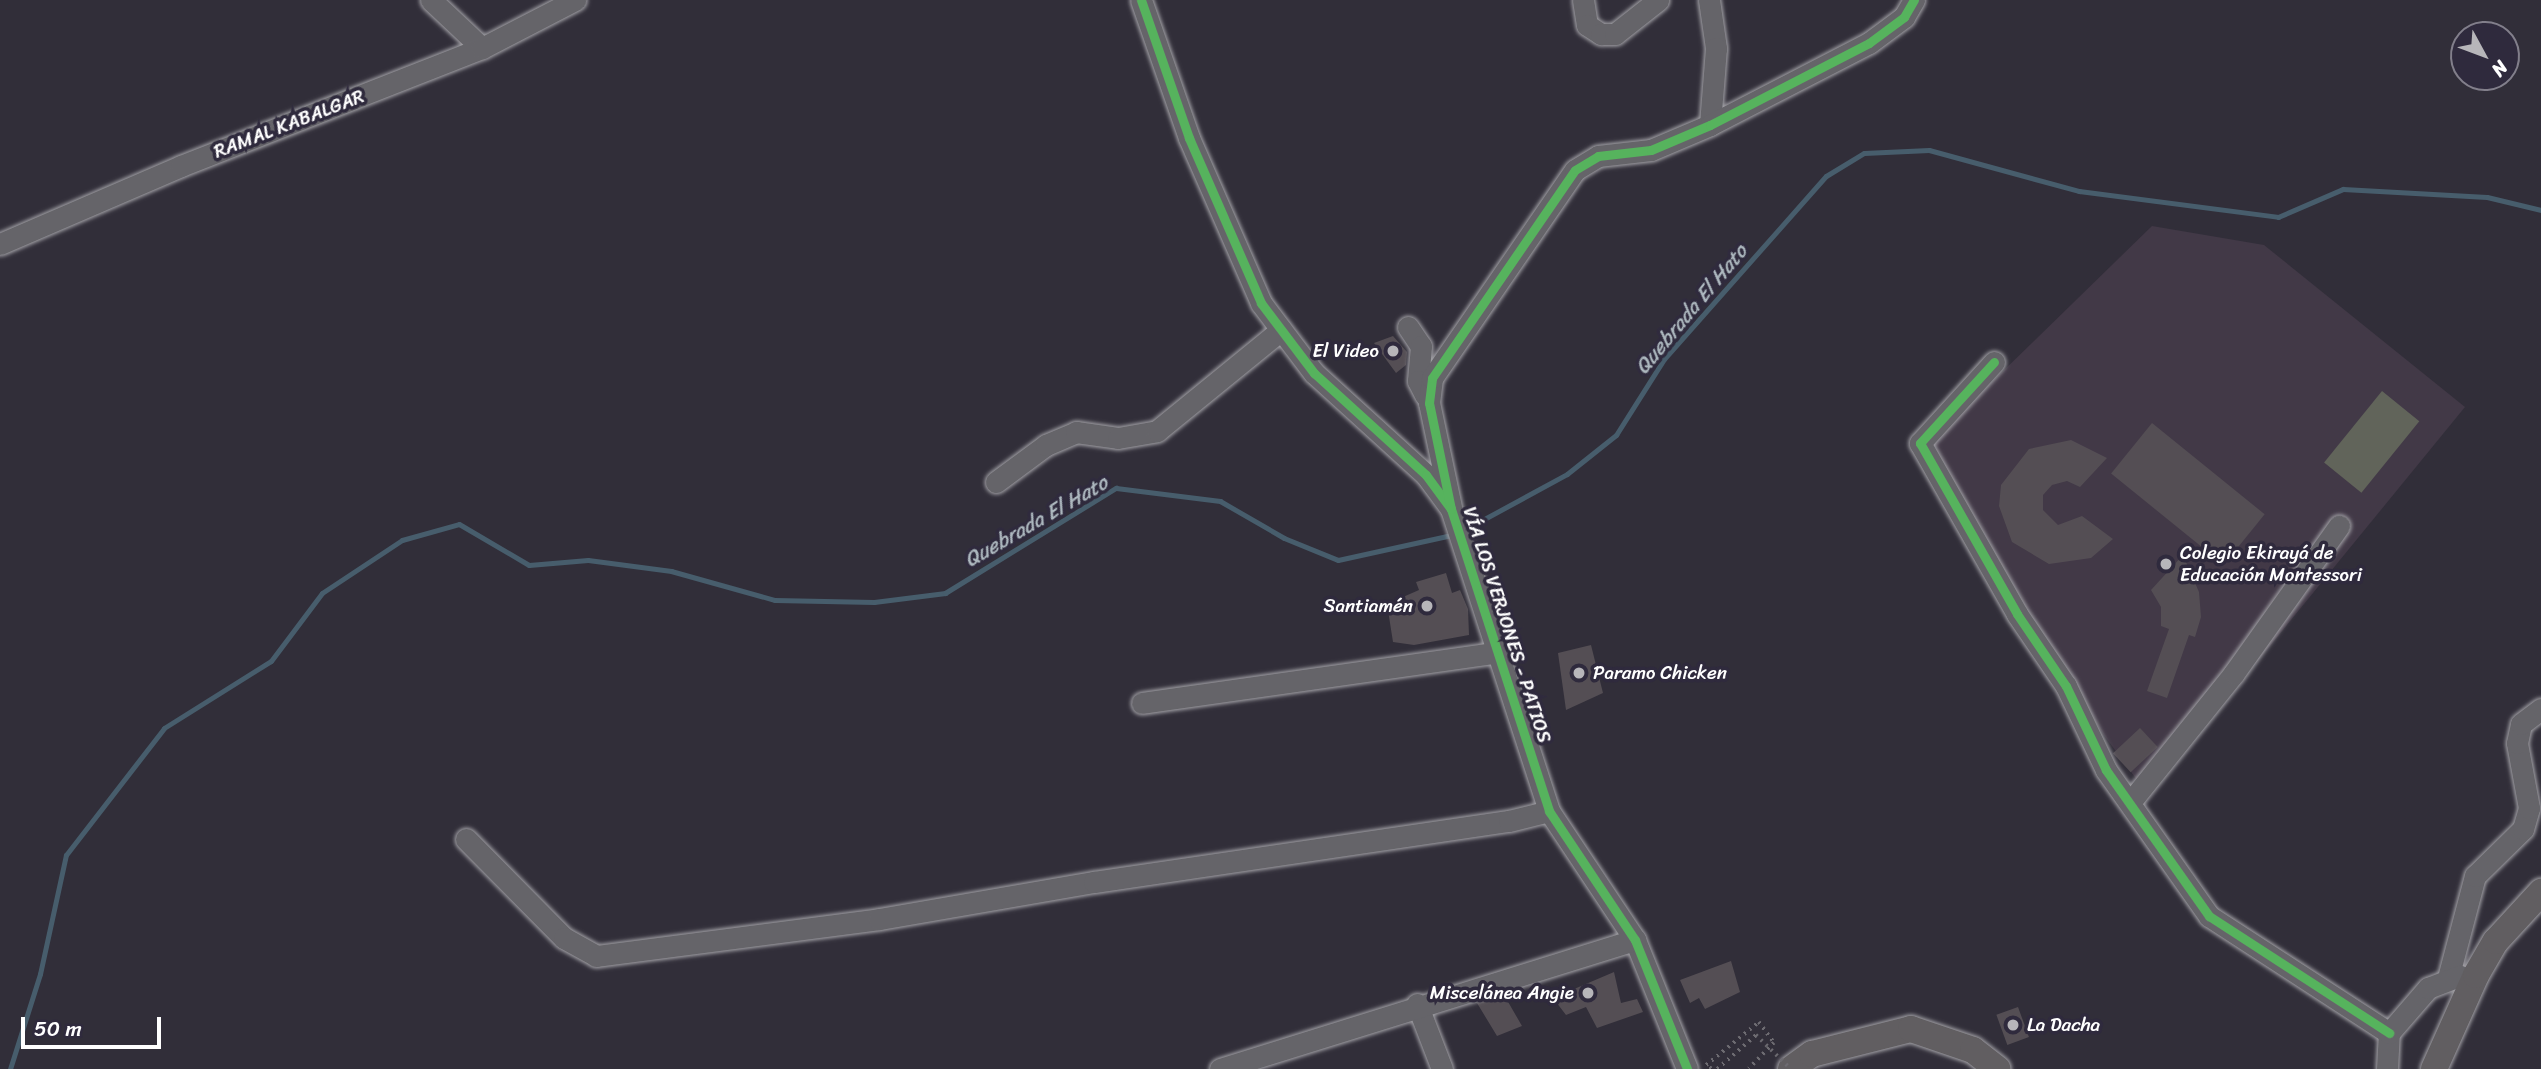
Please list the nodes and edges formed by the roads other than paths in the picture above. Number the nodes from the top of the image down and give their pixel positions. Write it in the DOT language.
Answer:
graph roads {
  1 [pos="431,0"];
  2 [pos="575,0"];
  3 [pos="1141,0"];
  4 [pos="1583,0"];
  5 [pos="1658,0"];
  6 [pos="1709,0"];
  7 [pos="1914,0"];
  8 [pos="482,48"];
  9 [pos="1710,125"];
  10 [pos="0,244"];
  11 [pos="1408,327"];
  12 [pos="1281,330"];
  13 [pos="1994,362"];
  14 [pos="1429,403"];
  15 [pos="996,482"];
  16 [pos="1456,524"];
  17 [pos="2339,526"];
  18 [pos="1499,652"];
  19 [pos="1142,703"];
  20 [pos="2541,709"];
  21 [pos="2132,800"];
  22 [pos="1549,811"];
  23 [pos="466,839"];
  24 [pos="2541,892"];
  25 [pos="1635,940"];
  26 [pos="2476,975"];
  27 [pos="2448,978"];
  28 [pos="1417,1004"];
  29 [pos="2389,1033"];
  30 [pos="1220,1069"];
  31 [pos="1442,1069"];
  32 [pos="1687,1069"];
  33 [pos="1791,1069"];
  34 [pos="1997,1069"];
  35 [pos="2387,1069"];
  36 [pos="2434,1069"];
  1 -- 8 [label="street"];
  2 -- 8 [label="street, RAMAL KABALGAR"];
  3 -- 12 [label="street, VÍA LOS VERJONES - PATIOS"];
  4 -- 5 [label="street"];
  6 -- 9 [label="street"];
  7 -- 9 [label="street"];
  8 -- 10 [label="street, RAMAL KABALGAR"];
  9 -- 14 [label="street"];
  11 -- 14 [label="street"];
  12 -- 15 [label="street"];
  12 -- 16 [label="street, VÍA LOS VERJONES - PATIOS"];
  13 -- 21 [label="street"];
  14 -- 16 [label="street"];
  16 -- 18 [label="street, VÍA LOS VERJONES - PATIOS"];
  17 -- 21 [label="street"];
  18 -- 19 [label="street"];
  18 -- 22 [label="street, VÍA LOS VERJONES - PATIOS"];
  20 -- 27 [label="street"];
  21 -- 29 [label="street"];
  22 -- 23 [label="street"];
  22 -- 25 [label="street, VÍA LOS VERJONES - PATIOS"];
  24 -- 26 [label="main road"];
  25 -- 28 [label="street"];
  25 -- 32 [label="street, VÍA LOS VERJONES - PATIOS"];
  26 -- 27 [label="street"];
  26 -- 36 [label="main road"];
  27 -- 29 [label="street"];
  28 -- 30 [label="street"];
  28 -- 31 [label="street"];
  29 -- 35 [label="street"];
  33 -- 34 [label="main road"];
}
